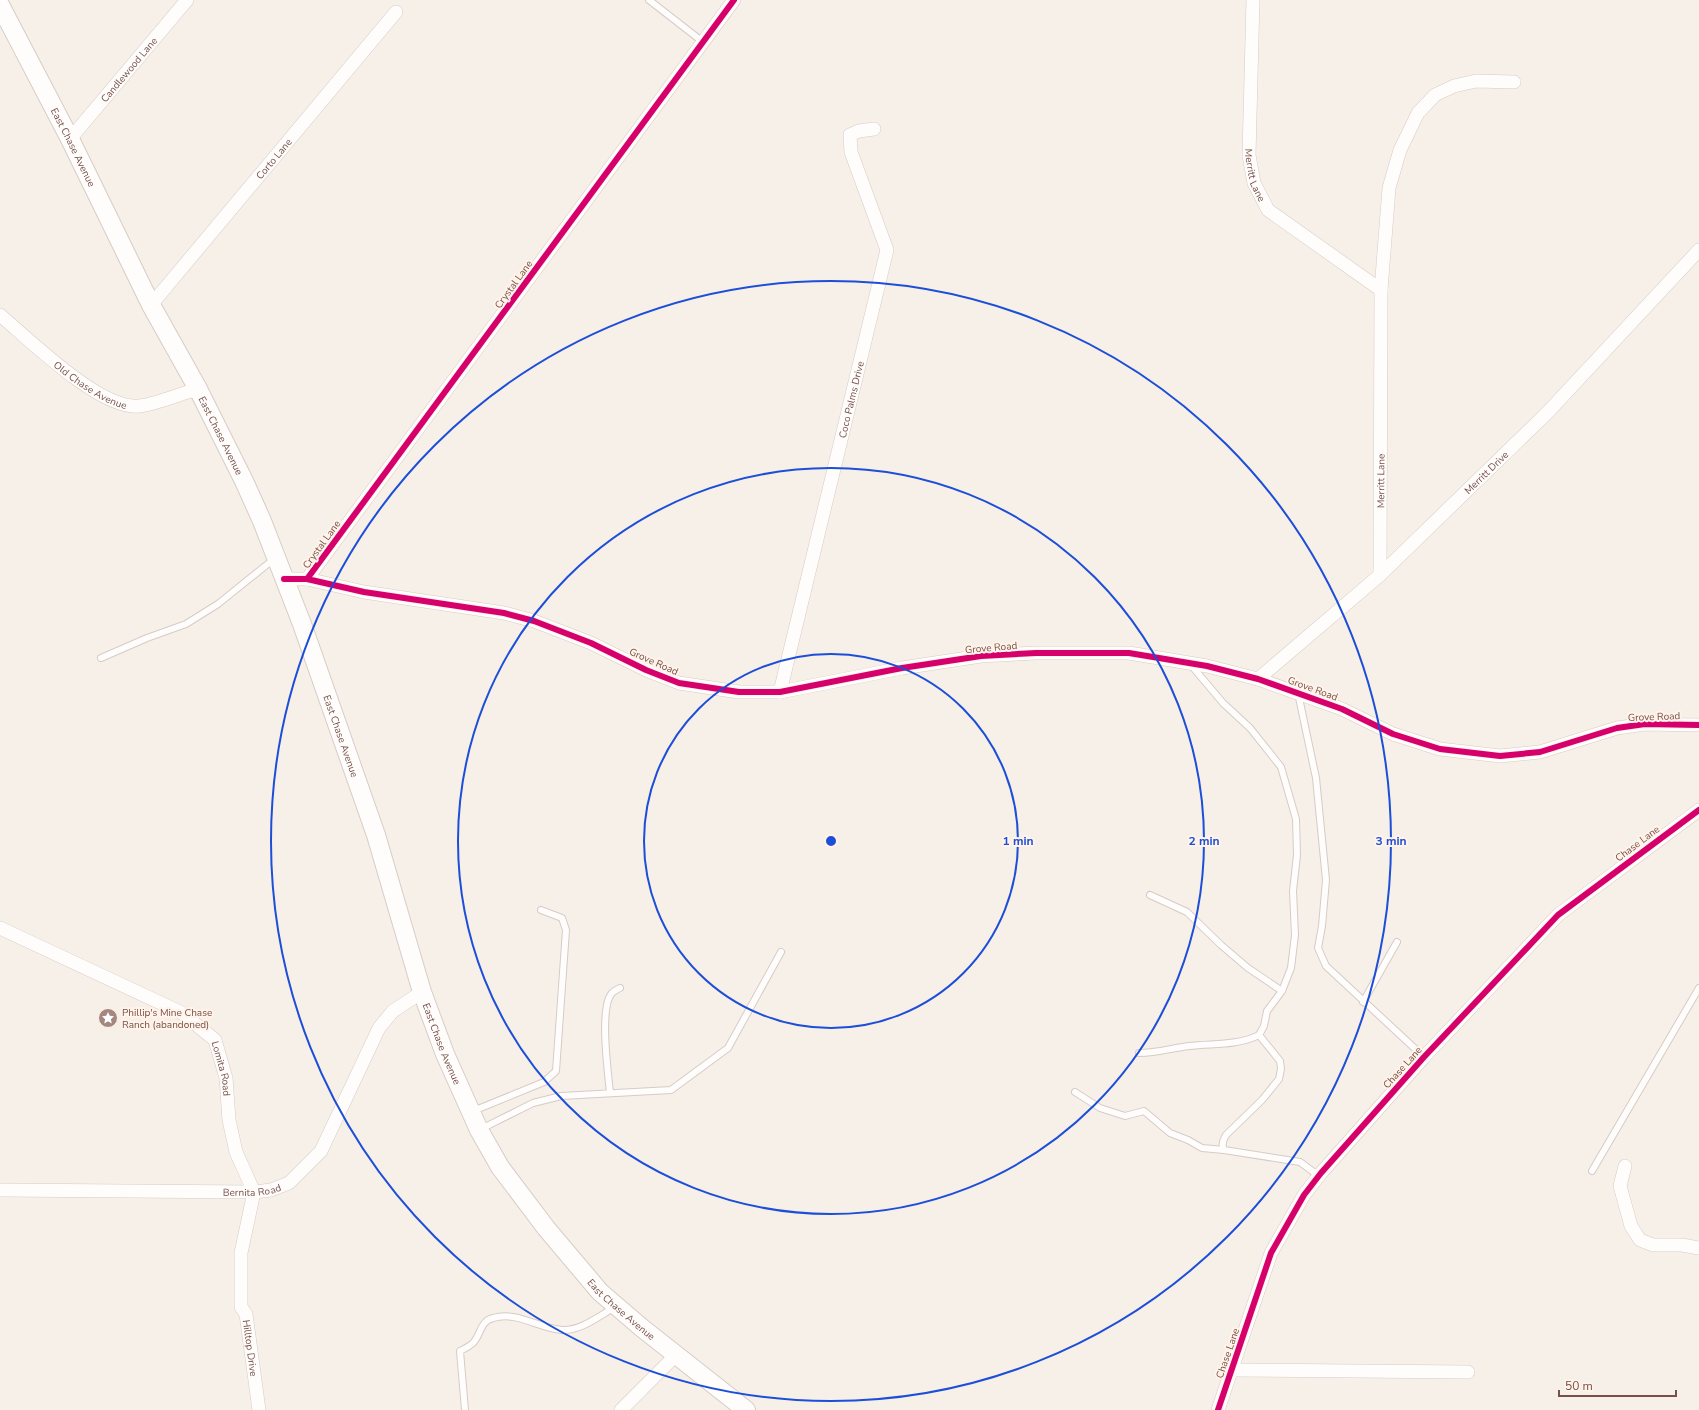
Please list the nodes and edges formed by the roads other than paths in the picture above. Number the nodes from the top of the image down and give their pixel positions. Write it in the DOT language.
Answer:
graph roads {
  1 [pos="187,0"];
  2 [pos="649,0"];
  3 [pos="734,0"];
  4 [pos="1253,0"];
  5 [pos="0,5"];
  6 [pos="396,12"];
  7 [pos="703,42"];
  8 [pos="1514,82"];
  9 [pos="874,129"];
  10 [pos="70,139"];
  11 [pos="1699,250"];
  12 [pos="1381,290"];
  13 [pos="151,305"];
  14 [pos="0,315"];
  15 [pos="198,389"];
  16 [pos="277,557"];
  17 [pos="1380,575"];
  18 [pos="284,579"];
  19 [pos="308,579"];
  20 [pos="101,658"];
  21 [pos="1190,664"];
  22 [pos="1258,679"];
  23 [pos="780,692"];
  24 [pos="1298,692"];
  25 [pos="1699,725"];
  26 [pos="1699,810"];
  27 [pos="1150,895"];
  28 [pos="541,910"];
  29 [pos="0,928"];
  30 [pos="1397,942"];
  31 [pos="782,952"];
  32 [pos="620,988"];
  33 [pos="1699,988"];
  34 [pos="1282,991"];
  35 [pos="422,992"];
  36 [pos="1364,1002"];
  37 [pos="1259,1035"];
  38 [pos="1140,1053"];
  39 [pos="1424,1057"];
  40 [pos="610,1092"];
  41 [pos="1075,1092"];
  42 [pos="471,1112"];
  43 [pos="480,1130"];
  44 [pos="1224,1150"];
  45 [pos="1625,1166"];
  46 [pos="1592,1171"];
  47 [pos="1319,1176"];
  48 [pos="0,1190"];
  49 [pos="254,1192"];
  50 [pos="1699,1248"];
  51 [pos="616,1306"];
  52 [pos="676,1355"];
  53 [pos="1232,1370"];
  54 [pos="1468,1372"];
  55 [pos="259,1410"];
  56 [pos="465,1410"];
  57 [pos="621,1410"];
  58 [pos="746,1410"];
  59 [pos="1218,1410"];
  1 -- 10 [label="street, Candlewood Lane"];
  2 -- 7 [label="lane"];
  3 -- 7 [label="street, Crystal Lane"];
  4 -- 12 [label="street, Merritt Lane"];
  5 -- 10 [label="main road, East Chase Avenue"];
  6 -- 13 [label="street, Corto Lane"];
  7 -- 19 [label="street, Crystal Lane"];
  8 -- 12 [label="street, Merritt Lane"];
  9 -- 23 [label="street, Coco Palms Drive"];
  10 -- 13 [label="main road, East Chase Avenue"];
  11 -- 17 [label="street, Merritt Drive"];
  12 -- 17 [label="street, Merritt Lane"];
  13 -- 15 [label="main road, East Chase Avenue"];
  14 -- 15 [label="street, Old Chase Avenue"];
  15 -- 16 [label="main road, East Chase Avenue"];
  16 -- 18 [label="main road, East Chase Avenue"];
  16 -- 20 [label="lane"];
  17 -- 22 [label="street, Merritt Drive"];
  18 -- 19 [label="street, Grove Road"];
  18 -- 35 [label="main road, East Chase Avenue"];
  19 -- 23 [label="street, Grove Road"];
  21 -- 22 [label="street, Grove Road"];
  21 -- 23 [label="street, Grove Road"];
  21 -- 34 [label="lane"];
  22 -- 24 [label="street, Grove Road"];
  24 -- 25 [label="street, Grove Road"];
  24 -- 36 [label="lane"];
  26 -- 39 [label="street, Chase Lane"];
  27 -- 34 [label="lane"];
  28 -- 42 [label="lane"];
  29 -- 49 [label="street, Lomita Road"];
  30 -- 36 [label="lane"];
  31 -- 40 [label="lane"];
  32 -- 40 [label="lane"];
  33 -- 46 [label="lane"];
  34 -- 37 [label="lane"];
  35 -- 42 [label="main road, East Chase Avenue"];
  35 -- 49 [label="street, Bernita Road"];
  36 -- 39 [label="lane"];
  37 -- 38 [label="lane"];
  37 -- 44 [label="lane"];
  39 -- 47 [label="street, Chase Lane"];
  40 -- 43 [label="lane"];
  41 -- 44 [label="lane"];
  42 -- 43 [label="main road, East Chase Avenue"];
  43 -- 51 [label="main road, East Chase Avenue"];
  44 -- 47 [label="lane"];
  45 -- 50 [label="street"];
  47 -- 53 [label="street, Chase Lane"];
  48 -- 49 [label="street, Bernita Road"];
  49 -- 55 [label="street, Hilltop Drive"];
  51 -- 52 [label="main road, East Chase Avenue"];
  51 -- 56 [label="lane"];
  52 -- 57 [label="street"];
  52 -- 58 [label="main road, East Chase Avenue"];
  53 -- 54 [label="street"];
  53 -- 59 [label="street, Chase Lane"];
}
